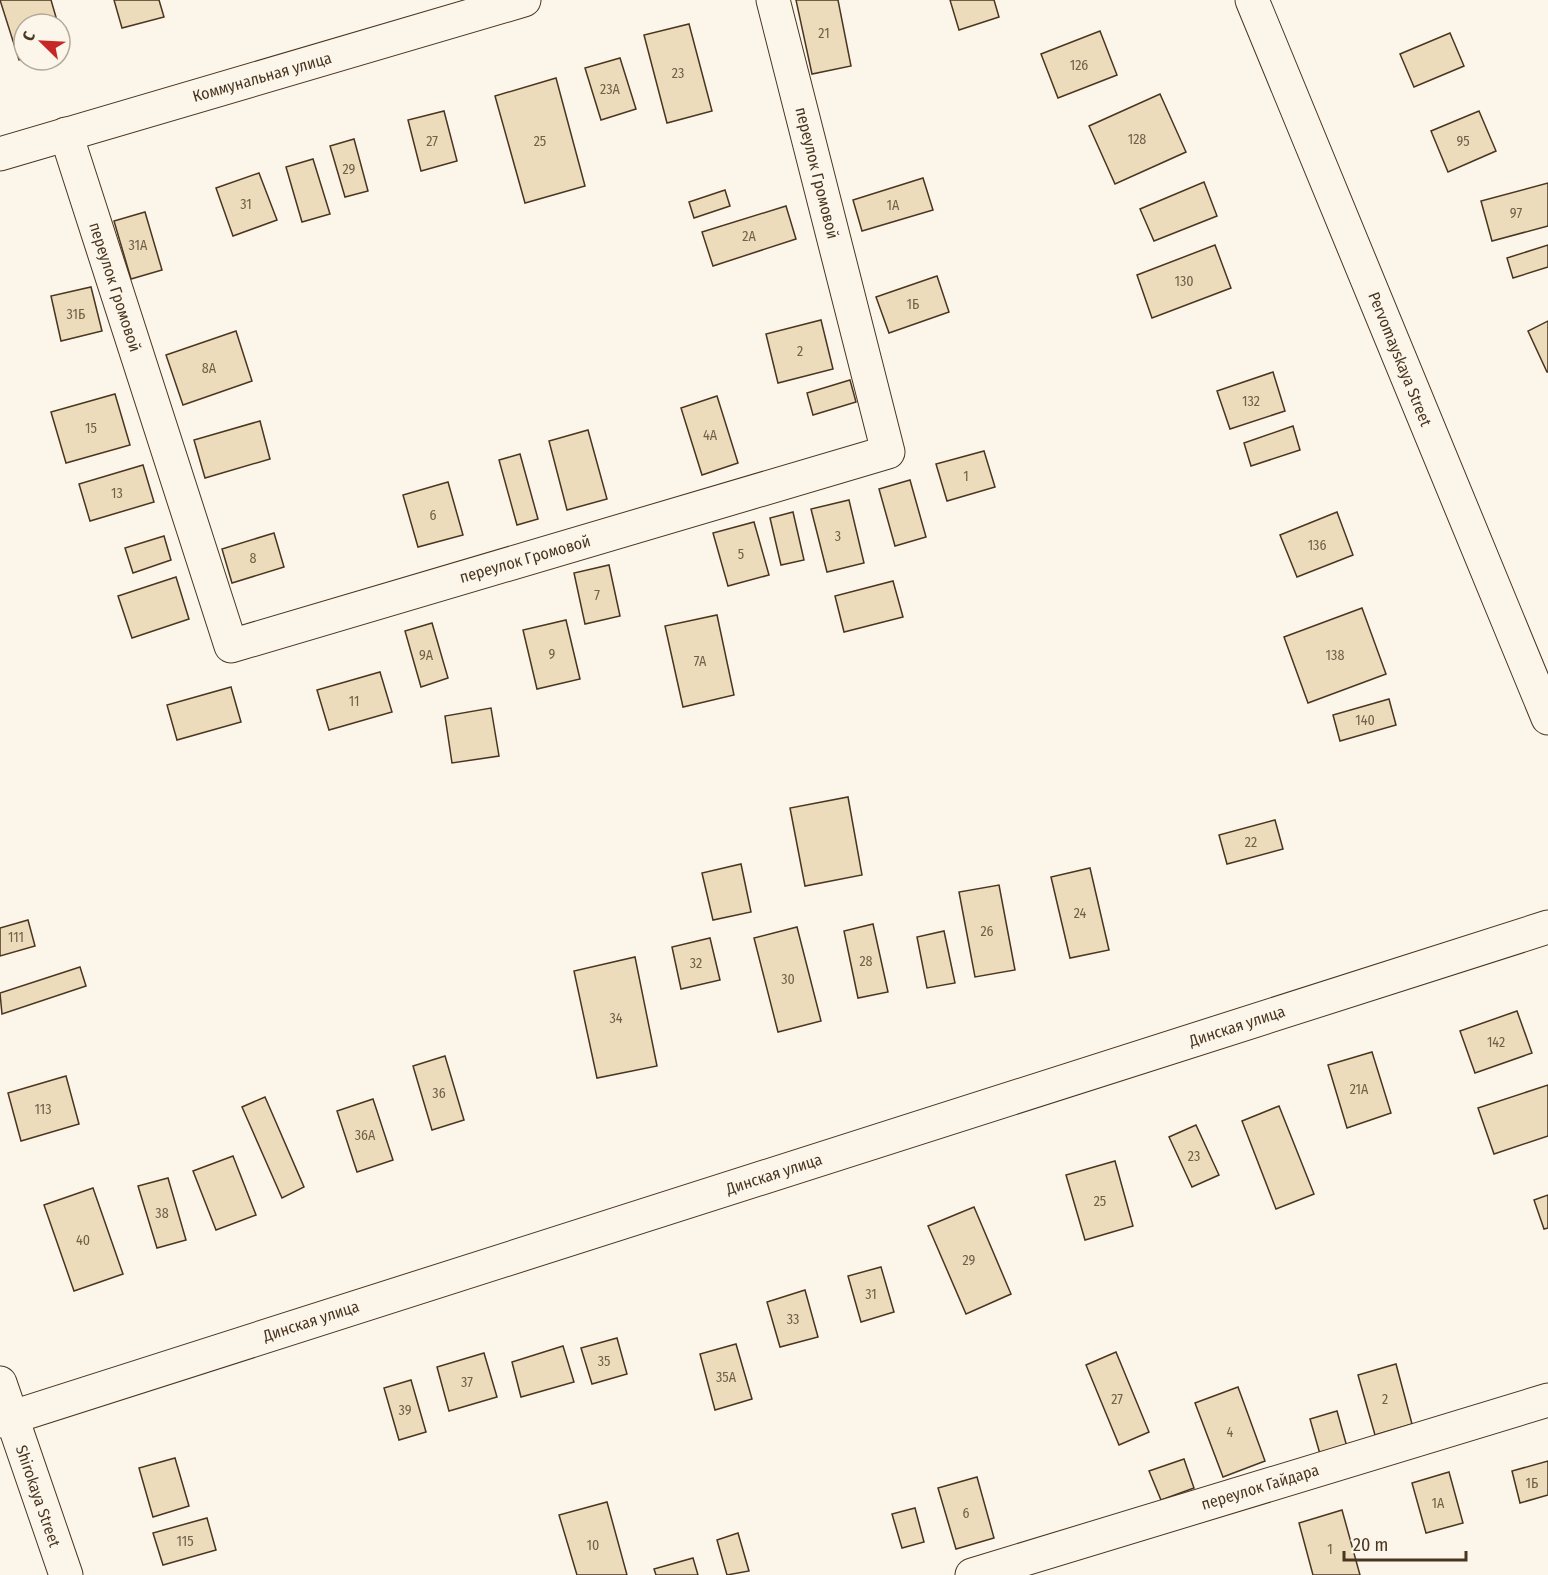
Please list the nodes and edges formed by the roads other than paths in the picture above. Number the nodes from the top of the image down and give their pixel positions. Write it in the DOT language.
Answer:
graph roads {
  1 [pos="524,0"];
  2 [pos="773,0"];
  3 [pos="1252,0"];
  4 [pos="66,134"];
  5 [pos="0,154"];
  6 [pos="1548,718"];
  7 [pos="1548,927"];
  8 [pos="0,1383"];
  9 [pos="1548,1400"];
  10 [pos="6,1419"];
  11 [pos="66,1575"];
  12 [pos="972,1575"];
  1 -- 4 [label="street, Коммунальная улица"];
  2 -- 4 [label="street, переулок Громовой"];
  3 -- 6 [label="street, Pervomayskaya Street"];
  4 -- 5 [label="street, Коммунальная улица"];
  7 -- 10 [label="street, Динская улица"];
  8 -- 10 [label="street, Shirokaya Street"];
  9 -- 12 [label="street, переулок Гайдара"];
  10 -- 11 [label="street, Shirokaya Street"];
}
